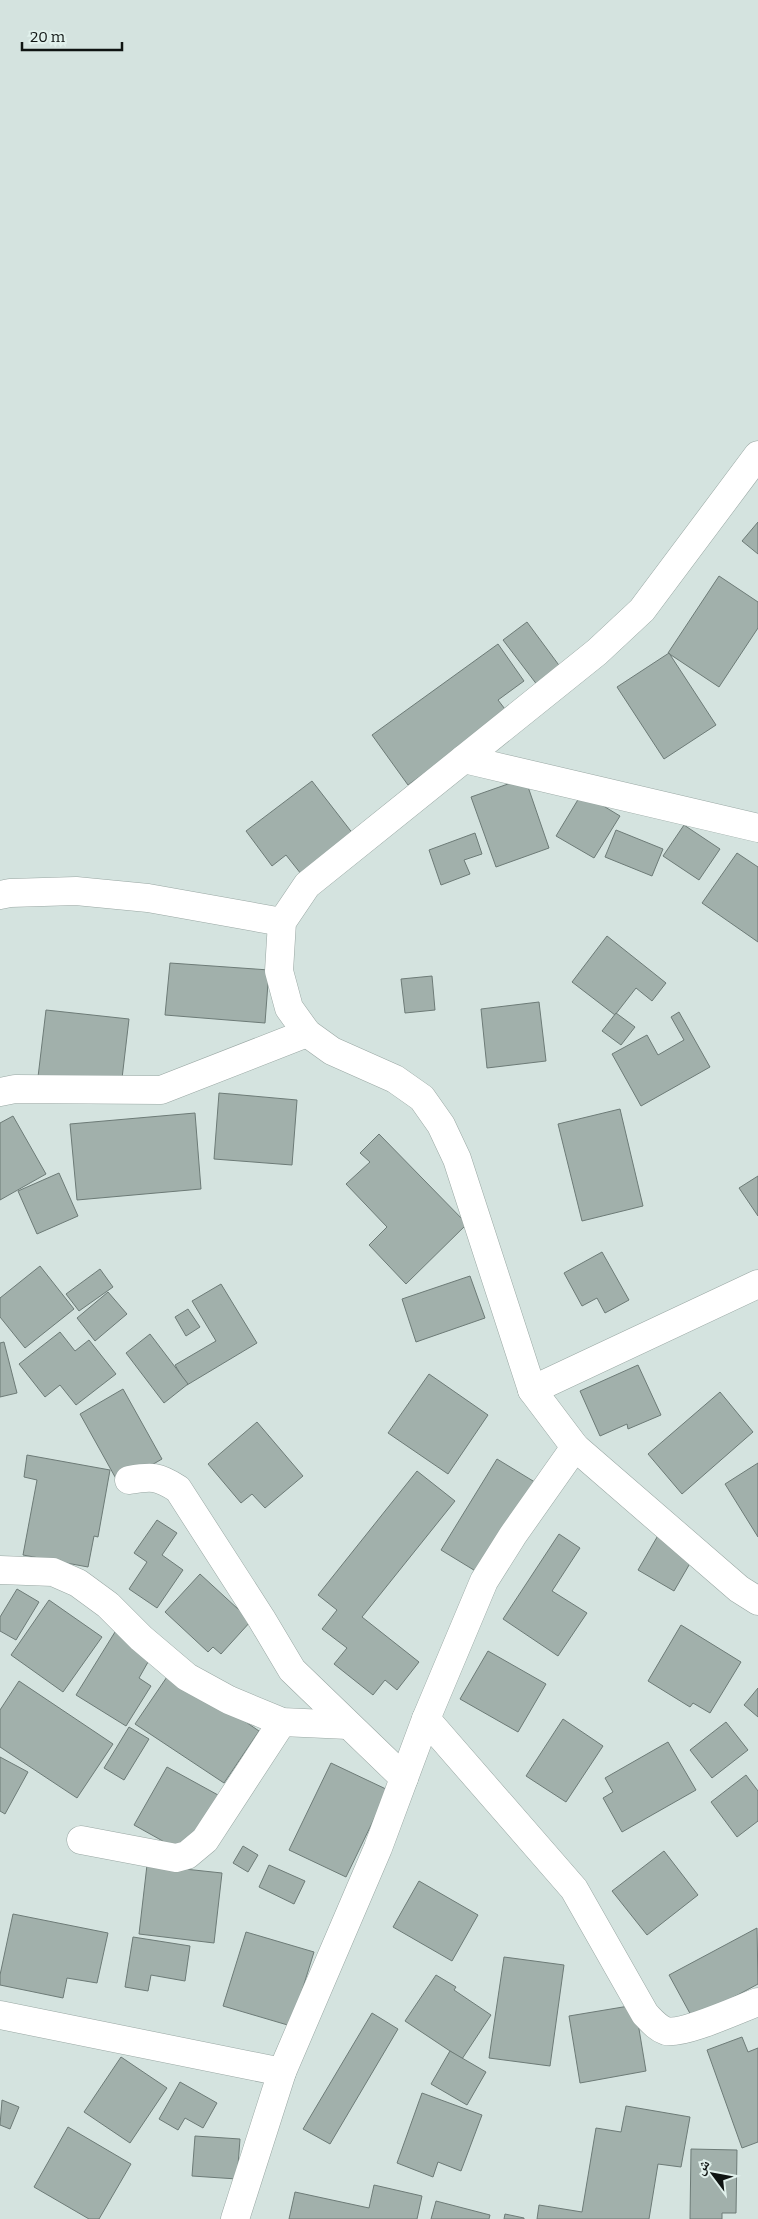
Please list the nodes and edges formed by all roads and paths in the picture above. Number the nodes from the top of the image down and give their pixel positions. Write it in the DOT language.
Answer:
graph roads {
  1 [pos="758,455"];
  2 [pos="464,759"];
  3 [pos="758,828"];
  4 [pos="0,896"];
  5 [pos="282,922"];
  6 [pos="306,1033"];
  7 [pos="0,1092"];
  8 [pos="758,1284"];
  9 [pos="532,1390"];
  10 [pos="576,1447"];
  11 [pos="129,1480"];
  12 [pos="0,1570"];
  13 [pos="758,1601"];
  14 [pos="426,1719"];
  15 [pos="282,1722"];
  16 [pos="348,1725"];
  17 [pos="404,1778"];
  18 [pos="81,1840"];
  19 [pos="758,2002"];
  20 [pos="0,2015"];
  21 [pos="282,2072"];
  22 [pos="235,2219"];
  1 -- 2 [label="street"];
  2 -- 3 [label="street"];
  2 -- 5 [label="street"];
  4 -- 5 [label="street"];
  5 -- 6 [label="street"];
  6 -- 7 [label="street"];
  6 -- 9 [label="street"];
  8 -- 9 [label="street"];
  9 -- 10 [label="street"];
  10 -- 13 [label="street"];
  10 -- 14 [label="street"];
  11 -- 16 [label="street"];
  12 -- 15 [label="street"];
  14 -- 17 [label="street"];
  14 -- 19 [label="street"];
  15 -- 16 [label="street"];
  15 -- 18 [label="street"];
  16 -- 17 [label="street"];
  17 -- 21 [label="street"];
  20 -- 21 [label="street"];
  21 -- 22 [label="street"];
}
